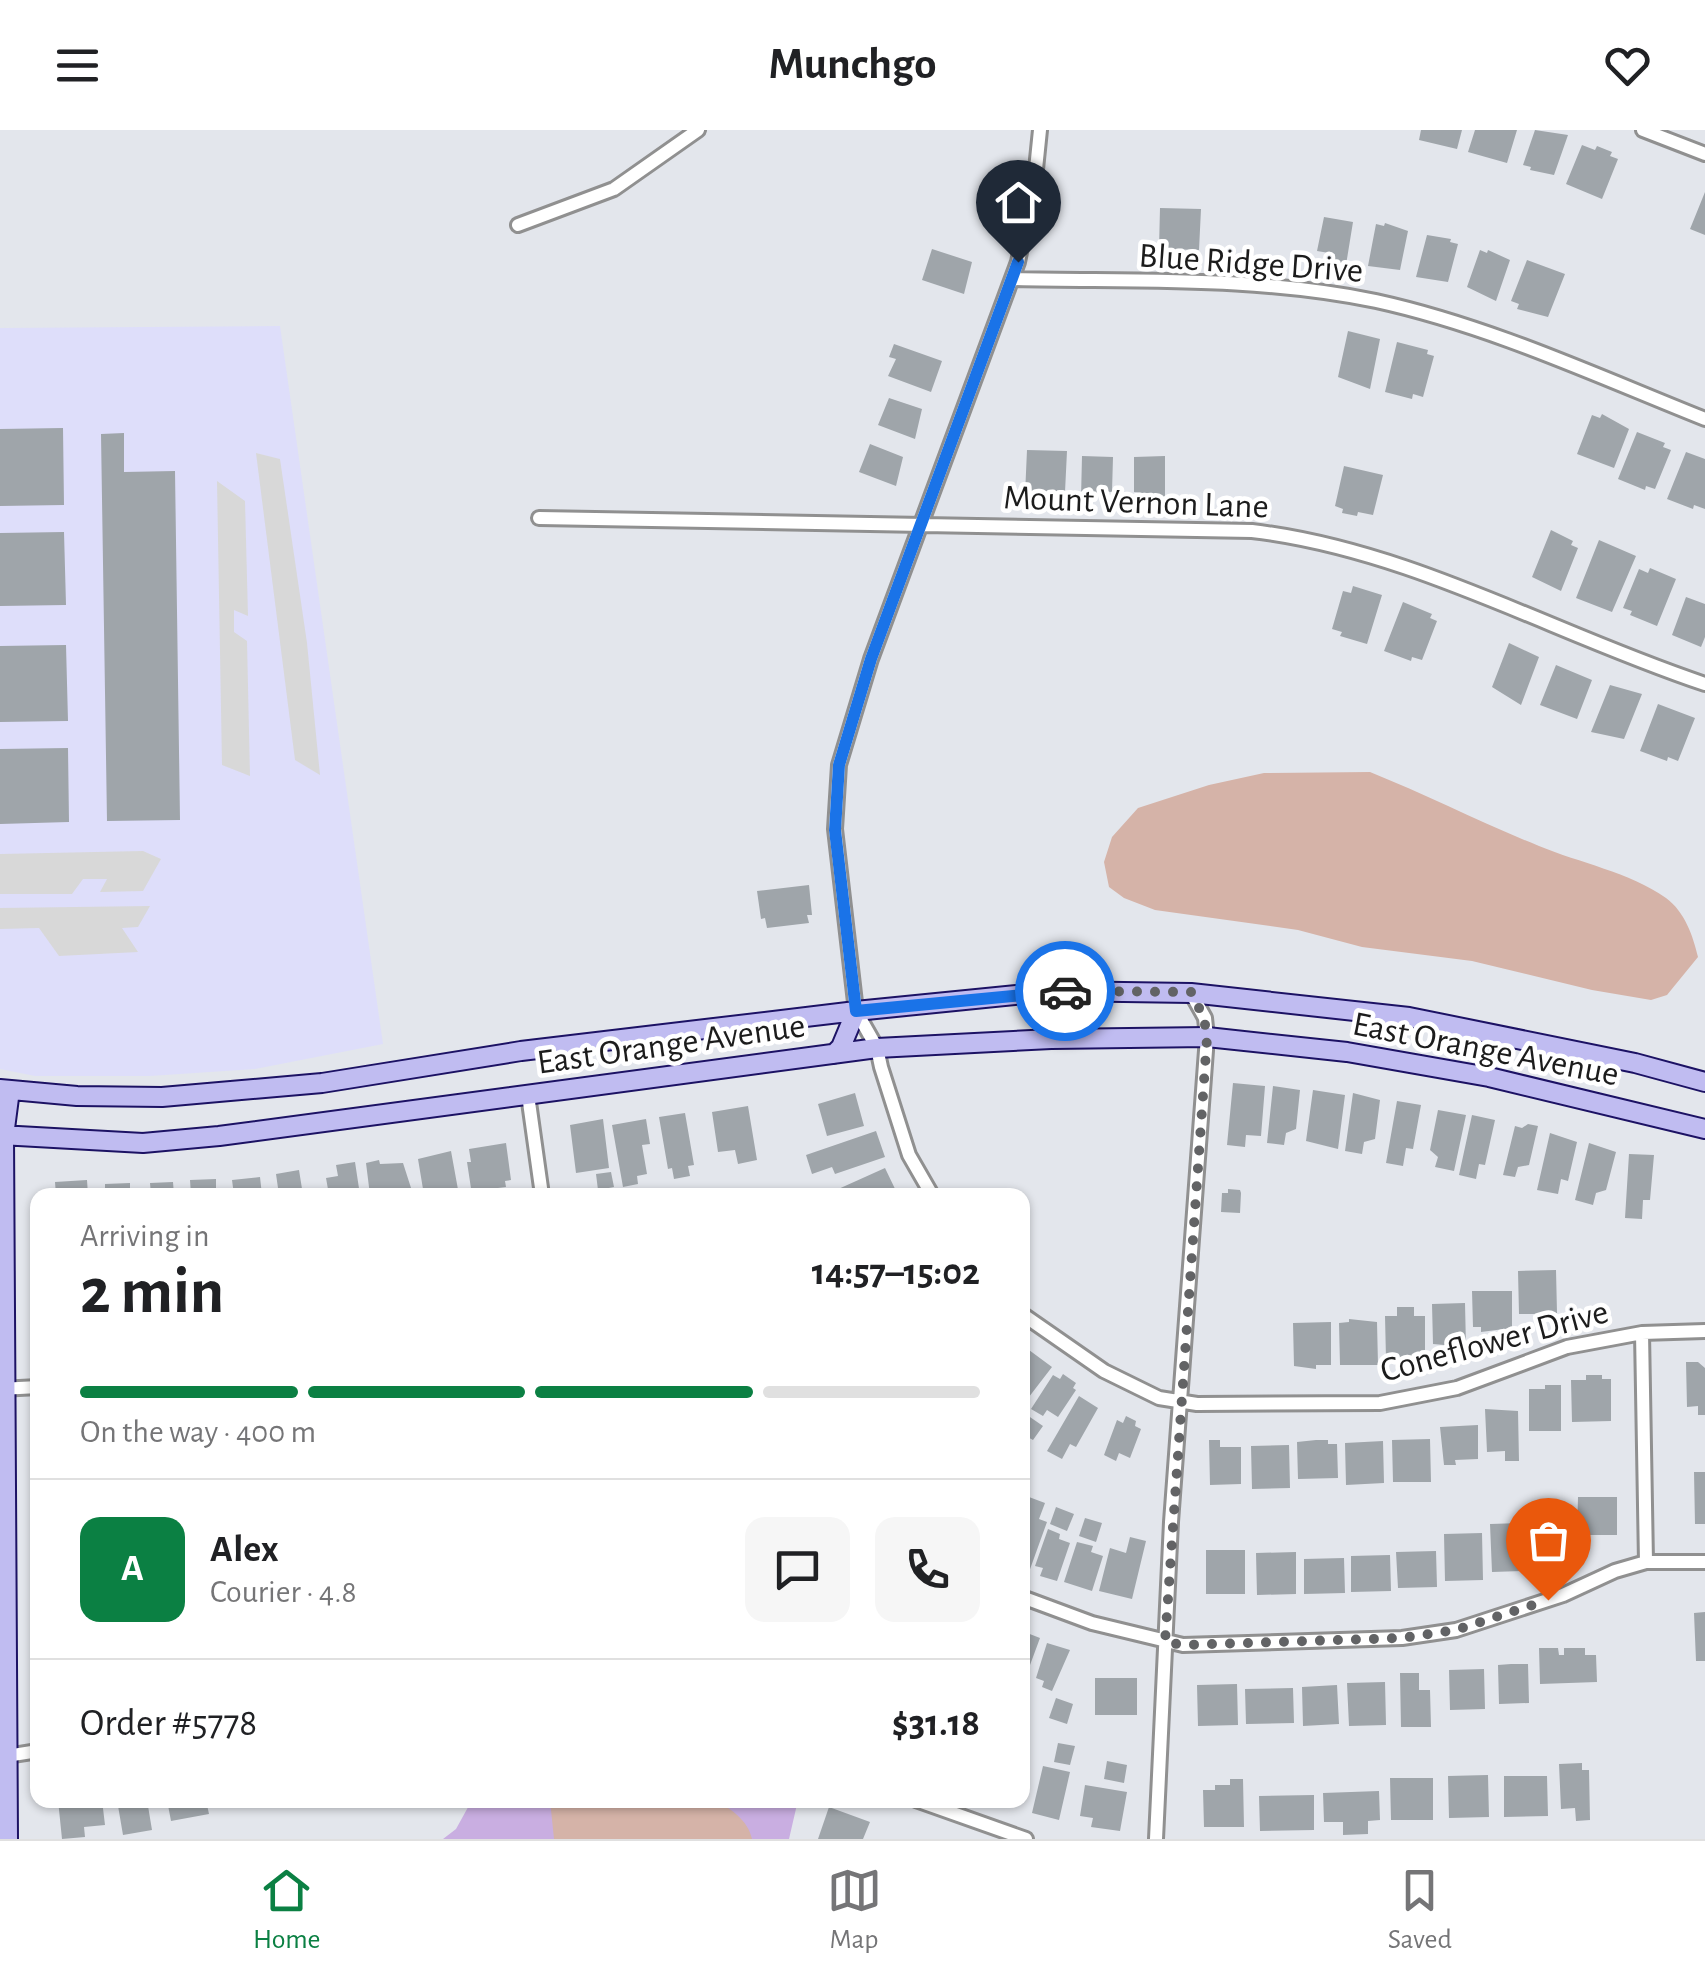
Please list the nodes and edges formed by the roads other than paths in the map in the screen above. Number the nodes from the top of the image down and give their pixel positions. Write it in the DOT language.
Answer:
graph roads {
  1 [pos="698,130"];
  2 [pos="1040,130"];
  3 [pos="1643,130"];
  4 [pos="1705,154"];
  5 [pos="518,225"];
  6 [pos="1012,279"];
  7 [pos="1705,419"];
  8 [pos="539,518"];
  9 [pos="922,526"];
  10 [pos="1705,684"];
  11 [pos="1191,992"];
  12 [pos="856,1011"];
  13 [pos="1207,1038"];
  14 [pos="877,1048"];
  15 [pos="834,1054"];
  16 [pos="1705,1082"];
  17 [pos="5,1089"];
  18 [pos="528,1096"];
  19 [pos="1705,1129"];
  20 [pos="2,1135"];
  21 [pos="541,1188"];
  22 [pos="928,1188"];
  23 [pos="1030,1319"];
  24 [pos="1705,1331"];
  25 [pos="1642,1333"];
  26 [pos="30,1387"];
  27 [pos="2,1389"];
  28 [pos="1180,1402"];
  29 [pos="1646,1562"];
  30 [pos="1705,1562"];
  31 [pos="1030,1600"];
  32 [pos="1165,1642"];
  33 [pos="30,1752"];
  34 [pos="4,1756"];
  35 [pos="939,1808"];
  36 [pos="8,1839"];
  37 [pos="1026,1839"];
  38 [pos="1156,1839"];
  1 -- 5 [label="street"];
  2 -- 6 [label="street"];
  3 -- 4 [label="street"];
  6 -- 7 [label="street, Blue Ridge Drive"];
  6 -- 9 [label="street"];
  8 -- 9 [label="street, Mount Vernon Lane"];
  9 -- 10 [label="street, Mount Vernon Lane"];
  9 -- 12 [label="street"];
  11 -- 12 [label="street, East Orange Avenue"];
  11 -- 13 [label="street"];
  11 -- 16 [label="street, East Orange Avenue"];
  12 -- 14 [label="street"];
  12 -- 15 [label="street"];
  12 -- 17 [label="street, East Orange Avenue"];
  13 -- 14 [label="street, East Orange Avenue"];
  13 -- 19 [label="street, East Orange Avenue"];
  13 -- 28 [label="street"];
  14 -- 15 [label="street, East Orange Avenue"];
  14 -- 22 [label="street"];
  15 -- 18 [label="street, East Orange Avenue"];
  17 -- 20 [label="street"];
  18 -- 20 [label="street, East Orange Avenue"];
  18 -- 21 [label="street"];
  20 -- 27 [label="street"];
  23 -- 28 [label="street, Coneflower Drive"];
  24 -- 25 [label="street, Coneflower Drive"];
  25 -- 28 [label="street, Coneflower Drive"];
  25 -- 29 [label="street"];
  26 -- 27 [label="street"];
  27 -- 34 [label="street"];
  28 -- 32 [label="street"];
  29 -- 30 [label="street"];
  29 -- 32 [label="street"];
  31 -- 32 [label="street"];
  32 -- 38 [label="street"];
  33 -- 34 [label="street"];
  34 -- 36 [label="street"];
  35 -- 37 [label="street"];
}
